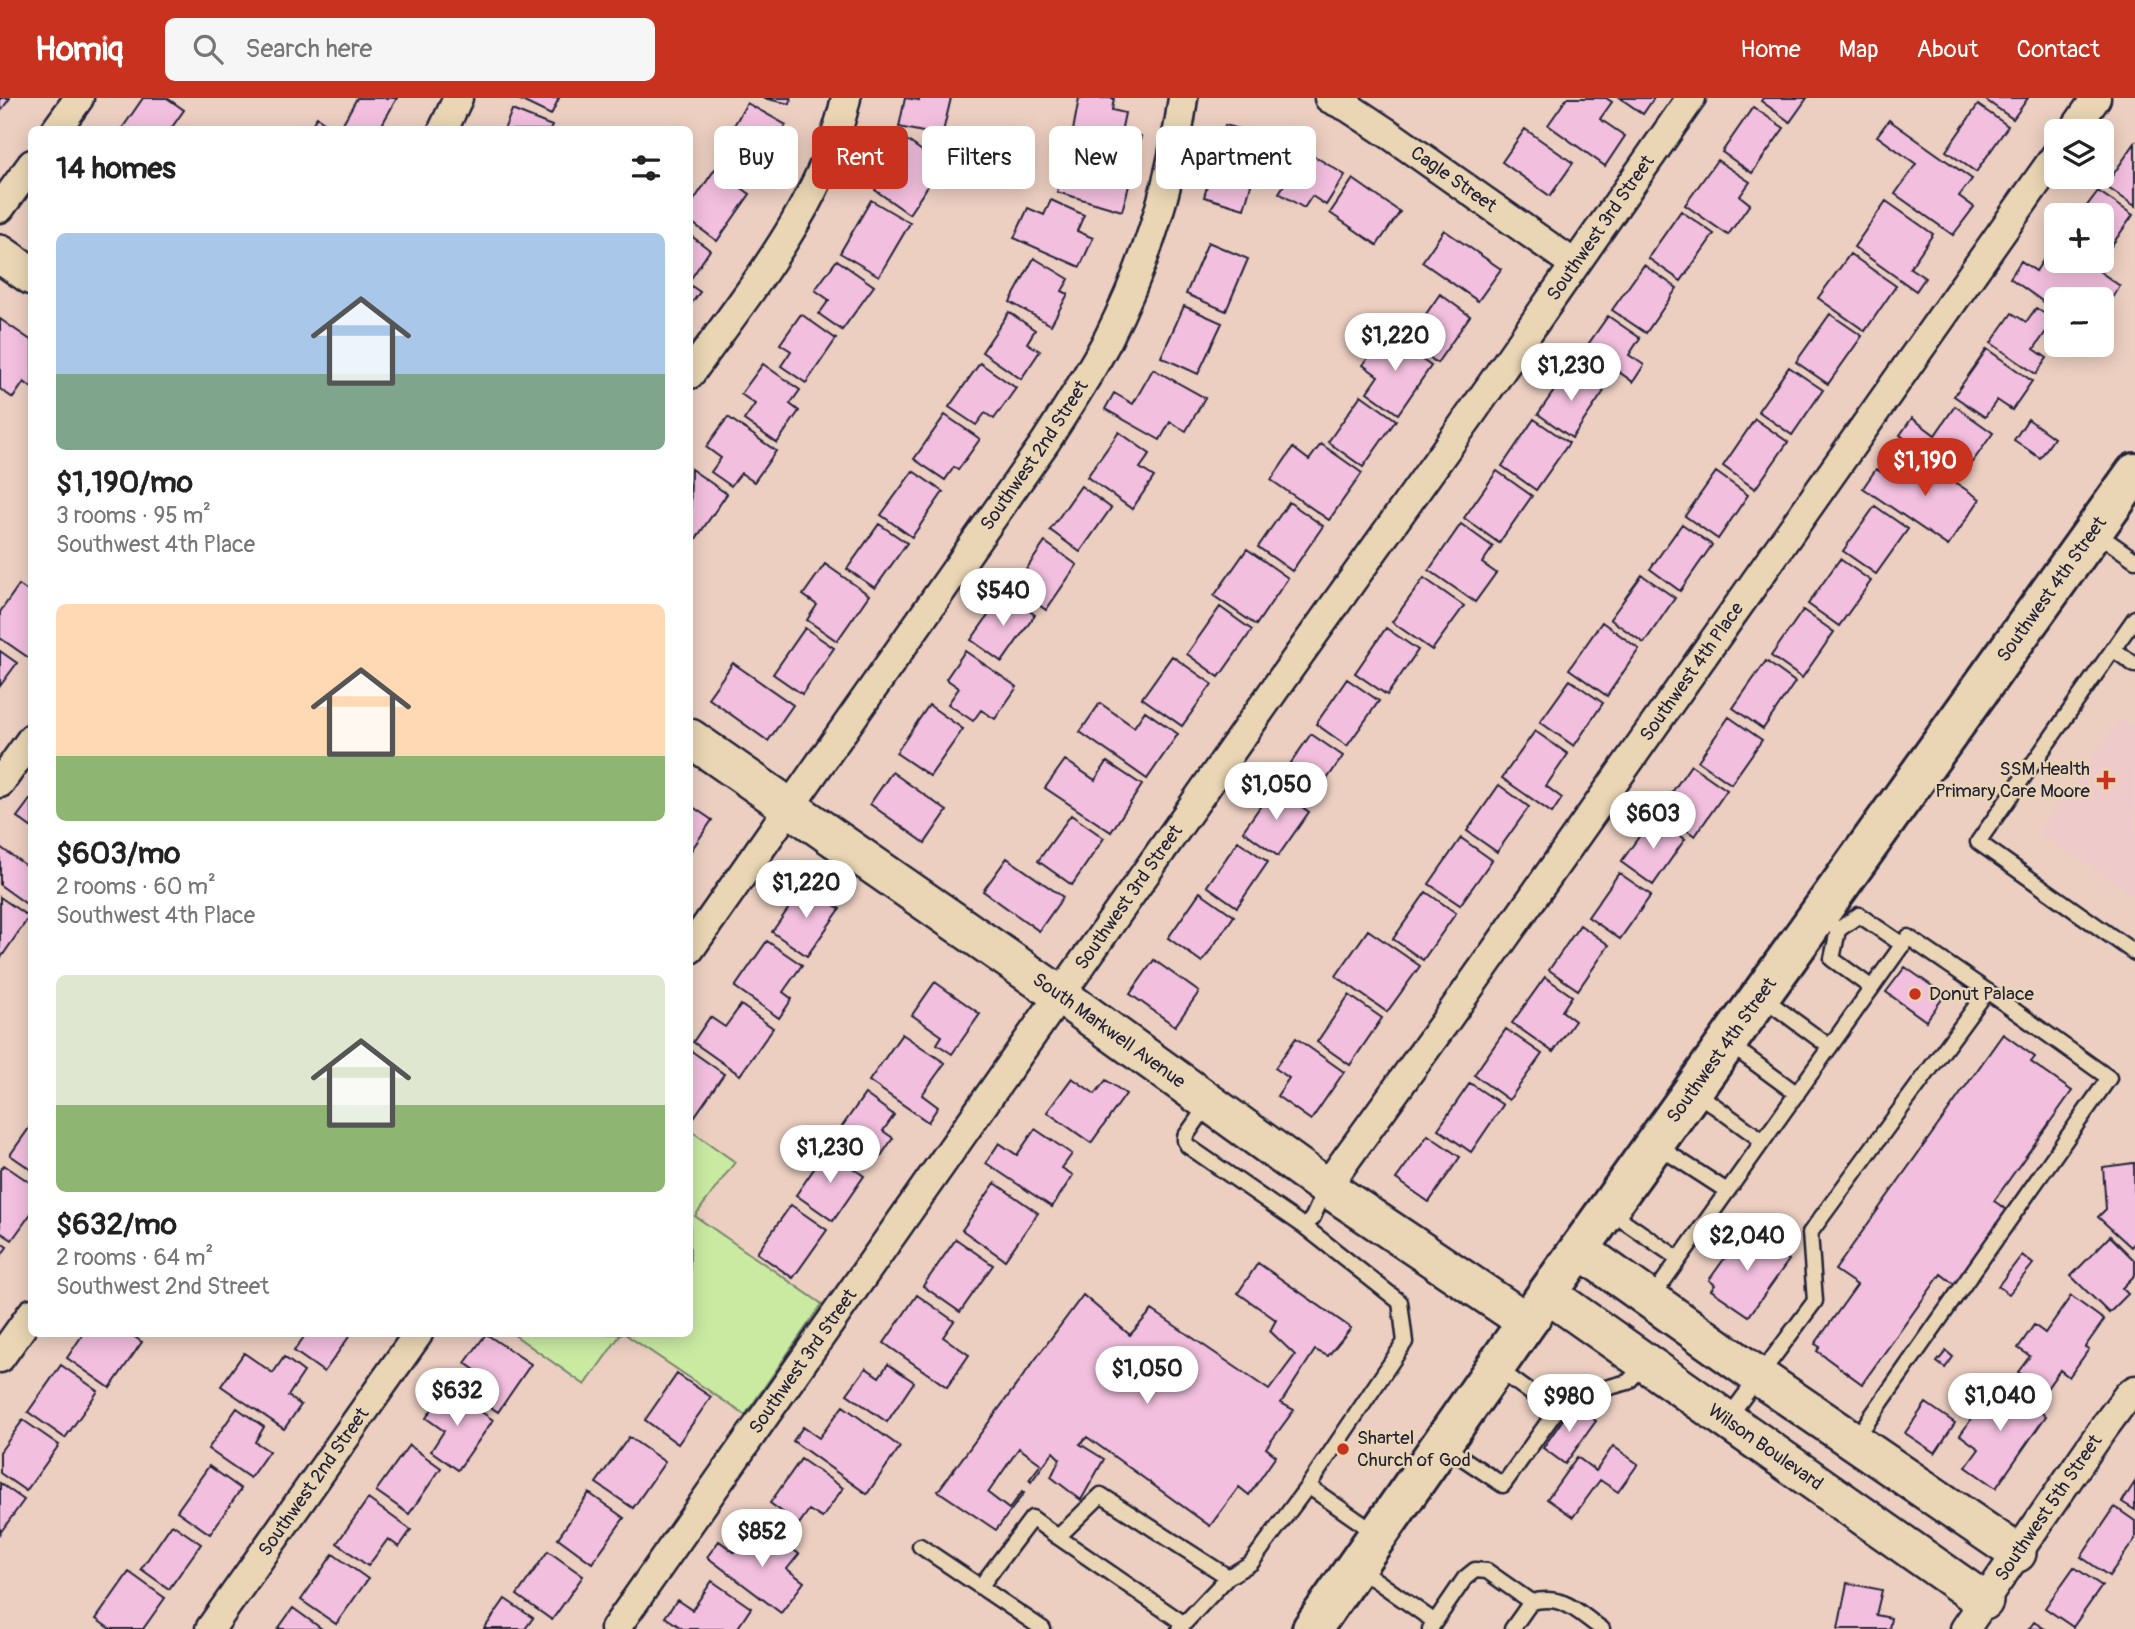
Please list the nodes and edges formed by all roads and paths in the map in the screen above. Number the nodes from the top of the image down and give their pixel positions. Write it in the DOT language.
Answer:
graph roads {
  1 [pos="79,98"];
  2 [pos="458,98"];
  3 [pos="846,98"];
  4 [pos="1183,98"];
  5 [pos="1329,98"];
  6 [pos="1691,98"];
  7 [pos="2096,98"];
  8 [pos="2081,119"];
  9 [pos="59,126"];
  10 [pos="445,126"];
  11 [pos="28,170"];
  12 [pos="2044,172"];
  13 [pos="0,208"];
  14 [pos="0,254"];
  15 [pos="1574,264"];
  16 [pos="28,273"];
  17 [pos="693,370"];
  18 [pos="2135,473"];
  19 [pos="2093,531"];
  20 [pos="2135,560"];
  21 [pos="2135,618"];
  22 [pos="2113,649"];
  23 [pos="2135,665"];
  24 [pos="693,740"];
  25 [pos="28,744"];
  26 [pos="0,783"];
  27 [pos="789,808"];
  28 [pos="1828,922"];
  29 [pos="693,944"];
  30 [pos="1903,945"];
  31 [pos="2135,953"];
  32 [pos="1872,988"];
  33 [pos="1987,991"];
  34 [pos="1060,995"];
  35 [pos="1761,996"];
  36 [pos="1727,1042"];
  37 [pos="1830,1047"];
  38 [pos="1693,1091"];
  39 [pos="1797,1094"];
  40 [pos="1209,1102"];
  41 [pos="1763,1141"];
  42 [pos="1654,1144"];
  43 [pos="1326,1187"];
  44 [pos="1727,1191"];
  45 [pos="1608,1210"];
  46 [pos="1305,1227"];
  47 [pos="1579,1249"];
  48 [pos="1679,1259"];
  49 [pos="1650,1300"];
  50 [pos="1537,1308"];
  51 [pos="28,1319"];
  52 [pos="416,1337"];
  53 [pos="0,1358"];
  54 [pos="1646,1363"];
  55 [pos="1496,1367"];
  56 [pos="1758,1376"];
  57 [pos="2135,1390"];
  58 [pos="1556,1410"];
  59 [pos="1727,1419"];
  60 [pos="1854,1441"];
  61 [pos="1441,1444"];
  62 [pos="1308,1486"];
  63 [pos="1378,1535"];
  64 [pos="1058,1537"];
  65 [pos="920,1546"];
  66 [pos="2017,1553"];
  67 [pos="1356,1566"];
  68 [pos="1228,1577"];
  69 [pos="980,1587"];
  70 [pos="1531,1602"];
  71 [pos="1974,1615"];
  72 [pos="1181,1626"];
  73 [pos="1433,1626"];
  74 [pos="210,1629"];
  75 [pos="615,1629"];
  76 [pos="1043,1629"];
  77 [pos="1312,1629"];
  78 [pos="1512,1629"];
  79 [pos="1602,1629"];
  1 -- 9 [label="street"];
  2 -- 10 [label="street"];
  3 -- 17 [label="street"];
  4 -- 27 [label="street, Southwest 2nd Street"];
  5 -- 15 [label="street, Cagle Street"];
  6 -- 15 [label="street, Southwest 3rd Street"];
  7 -- 8 [label="street"];
  11 -- 13 [label="street"];
  12 -- 43 [label="street, Southwest 4th Place"];
  14 -- 16 [label="street"];
  15 -- 34 [label="street, Southwest 3rd Street"];
  18 -- 19 [label="main road, Southwest 4th Street"];
  19 -- 20 [label="lane"];
  19 -- 28 [label="main road, Southwest 4th Street"];
  21 -- 22 [label="lane"];
  22 -- 23 [label="lane"];
  22 -- 31 [label="lane"];
  24 -- 27 [label="street, South Markwell Avenue"];
  25 -- 26 [label="street"];
  27 -- 29 [label="street, Southwest 2nd Street"];
  27 -- 34 [label="street, South Markwell Avenue"];
  28 -- 30 [label="lane"];
  28 -- 32 [label="lane"];
  28 -- 35 [label="main road, Southwest 4th Street"];
  30 -- 32 [label="lane"];
  30 -- 33 [label="lane"];
  32 -- 37 [label="lane"];
  33 -- 56 [label="lane"];
  33 -- 60 [label="lane"];
  34 -- 40 [label="street, South Markwell Avenue"];
  34 -- 75 [label="street, Southwest 3rd Street"];
  35 -- 36 [label="main road, Southwest 4th Street"];
  35 -- 37 [label="lane"];
  36 -- 38 [label="main road, Southwest 4th Street"];
  36 -- 39 [label="lane"];
  37 -- 39 [label="lane"];
  38 -- 41 [label="lane"];
  38 -- 42 [label="main road, Southwest 4th Street"];
  39 -- 41 [label="lane"];
  40 -- 43 [label="street, South Markwell Avenue"];
  40 -- 46 [label="lane"];
  41 -- 44 [label="lane"];
  42 -- 44 [label="lane"];
  42 -- 45 [label="main road, Southwest 4th Street"];
  43 -- 46 [label="lane"];
  43 -- 50 [label="street, South Markwell Avenue"];
  44 -- 48 [label="lane"];
  45 -- 47 [label="main road, Southwest 4th Street"];
  45 -- 48 [label="lane"];
  46 -- 62 [label="lane"];
  47 -- 49 [label="street"];
  47 -- 50 [label="main road, Southwest 4th Street"];
  48 -- 49 [label="lane"];
  49 -- 56 [label="street"];
  50 -- 54 [label="street, Wilson Boulevard"];
  50 -- 55 [label="main road, Southwest 4th Street"];
  51 -- 53 [label="street"];
  52 -- 74 [label="street, Southwest 2nd Street"];
  54 -- 58 [label="lane"];
  54 -- 59 [label="street, Wilson Boulevard"];
  55 -- 58 [label="lane"];
  55 -- 61 [label="main road, Southwest 4th Street"];
  56 -- 59 [label="lane"];
  56 -- 60 [label="street"];
  57 -- 66 [label="street, Southwest 5th Street"];
  58 -- 61 [label="lane"];
  59 -- 71 [label="street, Wilson Boulevard"];
  60 -- 66 [label="street"];
  61 -- 63 [label="main road, Southwest 4th Street"];
  62 -- 63 [label="lane"];
  62 -- 68 [label="lane"];
  63 -- 67 [label="main road, Southwest 4th Street"];
  64 -- 68 [label="lane"];
  64 -- 69 [label="lane"];
  64 -- 72 [label="lane"];
  65 -- 69 [label="lane"];
  66 -- 71 [label="street, Southwest 5th Street"];
  67 -- 73 [label="lane"];
  67 -- 77 [label="main road, Southwest 4th Street"];
  68 -- 72 [label="lane"];
  69 -- 76 [label="lane"];
  70 -- 73 [label="lane"];
  70 -- 78 [label="lane"];
  70 -- 79 [label="lane"];
}
